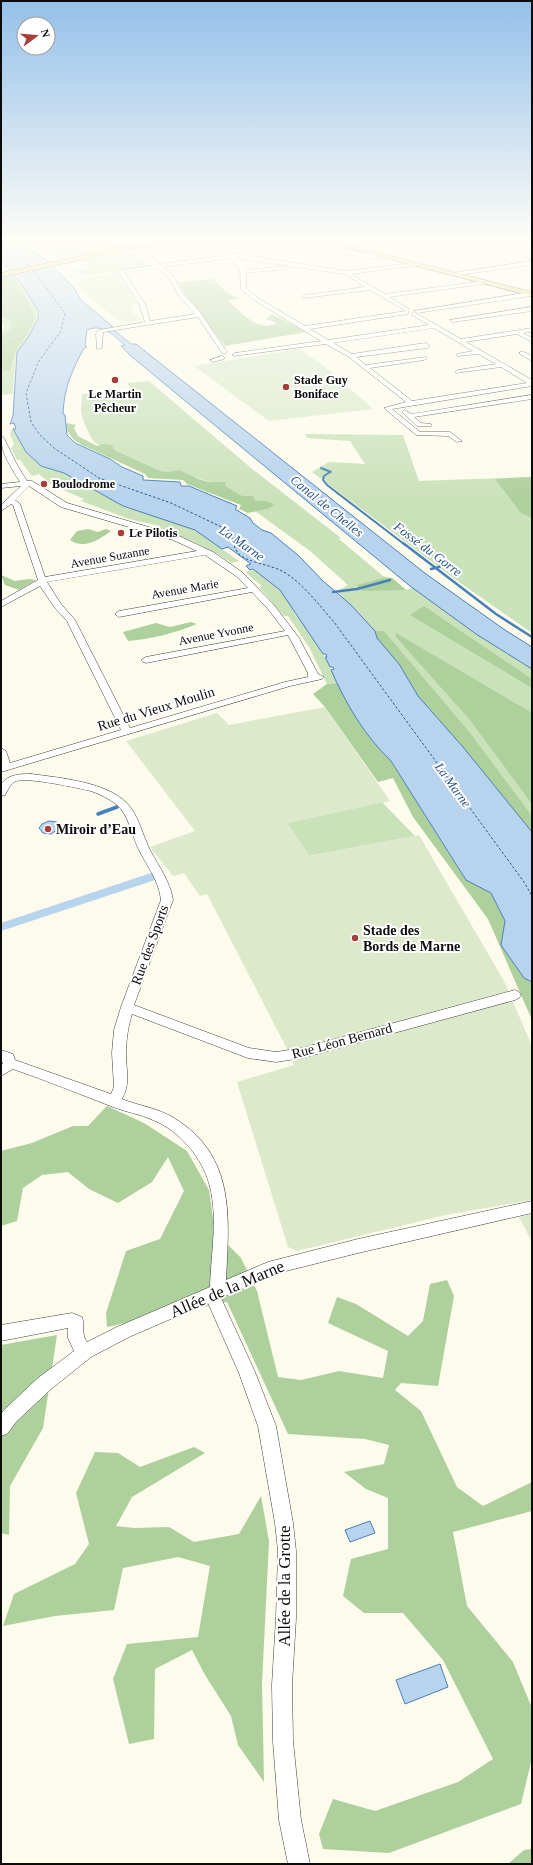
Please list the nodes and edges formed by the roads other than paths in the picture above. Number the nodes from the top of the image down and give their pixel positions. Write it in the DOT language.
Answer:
graph roads {
  1 [pos="130,326"];
  2 [pos="204,326"];
  3 [pos="302,326"];
  4 [pos="317,326"];
  5 [pos="435,326"];
  6 [pos="305,328"];
  7 [pos="532,330"];
  8 [pos="517,332"];
  9 [pos="532,340"];
  10 [pos="460,341"];
  11 [pos="329,342"];
  12 [pos="427,345"];
  13 [pos="99,348"];
  14 [pos="480,352"];
  15 [pos="522,353"];
  16 [pos="223,355"];
  17 [pos="459,355"];
  18 [pos="351,356"];
  19 [pos="424,358"];
  20 [pos="532,359"];
  21 [pos="213,360"];
  22 [pos="503,365"];
  23 [pos="366,367"];
  24 [pos="456,373"];
  25 [pos="532,383"];
  26 [pos="470,394"];
  27 [pos="532,397"];
  28 [pos="411,403"];
  29 [pos="484,404"];
  30 [pos="402,410"];
  31 [pos="409,416"];
  32 [pos="429,425"];
  33 [pos="1,438"];
  34 [pos="459,441"];
  35 [pos="25,485"];
  36 [pos="1,486"];
  37 [pos="10,501"];
  38 [pos="1,509"];
  39 [pos="205,552"];
  40 [pos="42,581"];
  41 [pos="255,589"];
  42 [pos="1,604"];
  43 [pos="119,614"];
  44 [pos="291,632"];
  45 [pos="146,660"];
  46 [pos="127,732"];
  47 [pos="1,751"];
  48 [pos="4,769"];
  49 [pos="2,790"];
  50 [pos="515,995"];
  51 [pos="127,1007"];
  52 [pos="4,1063"];
  53 [pos="114,1101"];
  54 [pos="532,1207"];
  55 [pos="215,1293"];
  56 [pos="1,1333"];
  57 [pos="85,1352"];
  58 [pos="1,1428"];
  59 [pos="299,1864"];
  1 -- 13 [label="street"];
  2 -- 16 [label="street"];
  3 -- 6 [label="street"];
  4 -- 6 [label="street"];
  5 -- 10 [label="street"];
  5 -- 11 [label="street"];
  6 -- 11 [label="street"];
  7 -- 8 [label="street"];
  8 -- 9 [label="street"];
  8 -- 10 [label="street"];
  10 -- 14 [label="street"];
  11 -- 16 [label="street"];
  11 -- 18 [label="street"];
  12 -- 18 [label="street"];
  14 -- 17 [label="street"];
  14 -- 22 [label="street"];
  15 -- 20 [label="street"];
  16 -- 21 [label="street"];
  18 -- 23 [label="street"];
  19 -- 23 [label="street"];
  22 -- 24 [label="street"];
  22 -- 25 [label="street"];
  23 -- 28 [label="street"];
  25 -- 26 [label="street"];
  26 -- 28 [label="street"];
  26 -- 29 [label="street"];
  27 -- 29 [label="street"];
  28 -- 34 [label="street"];
  29 -- 31 [label="street"];
  30 -- 31 [label="street"];
  31 -- 32 [label="street"];
  33 -- 35 [label="street"];
  35 -- 36 [label="street"];
  35 -- 37 [label="street"];
  35 -- 39 [label="street"];
  37 -- 38 [label="street"];
  37 -- 40 [label="street"];
  39 -- 40 [label="street, Avenue Suzanne"];
  39 -- 41 [label="street"];
  40 -- 42 [label="street, Avenue Suzanne"];
  40 -- 46 [label="street"];
  41 -- 43 [label="street, Avenue Marie"];
  41 -- 44 [label="street"];
  44 -- 45 [label="street, Avenue Yvonne"];
  44 -- 46 [label="street, Rue du Vieux Moulin"];
  46 -- 48 [label="street, Rue du Vieux Moulin"];
  47 -- 48 [label="street"];
  49 -- 51 [label="street, Rue des Sports"];
  50 -- 51 [label="street, Rue Léon Bernard"];
  51 -- 53 [label="street, Rue des Sports"];
  52 -- 53 [label="street"];
  53 -- 55 [label="street, Allée de la Grotte"];
  54 -- 55 [label="street, Allée de la Marne"];
  55 -- 57 [label="street, Allée de la Marne"];
  55 -- 59 [label="street, Allée de la Grotte"];
  56 -- 57 [label="street"];
  57 -- 58 [label="street, Allée de la Marne"];
}
